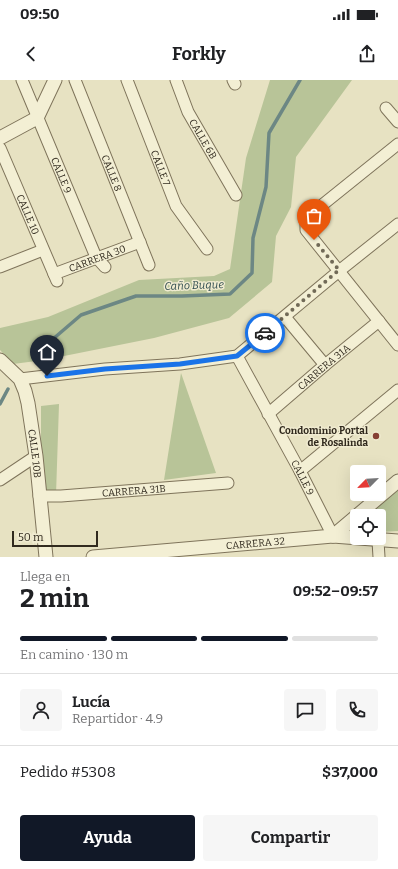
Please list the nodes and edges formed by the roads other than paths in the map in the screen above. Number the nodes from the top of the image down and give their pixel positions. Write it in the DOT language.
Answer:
graph roads {
  1 [pos="22,80"];
  2 [pos="55,80"];
  3 [pos="75,80"];
  4 [pos="127,80"];
  5 [pos="176,80"];
  6 [pos="386,108"];
  7 [pos="37,118"];
  8 [pos="398,122"];
  9 [pos="0,138"];
  10 [pos="398,144"];
  11 [pos="0,148"];
  12 [pos="236,195"];
  13 [pos="396,230"];
  14 [pos="140,242"];
  15 [pos="207,249"];
  16 [pos="43,250"];
  17 [pos="96,258"];
  18 [pos="149,265"];
  19 [pos="0,266"];
  20 [pos="105,267"];
  21 [pos="339,270"];
  22 [pos="56,278"];
  23 [pos="285,317"];
  24 [pos="379,321"];
  25 [pos="398,345"];
  26 [pos="237,356"];
  27 [pos="0,360"];
  28 [pos="325,365"];
  29 [pos="20,380"];
  30 [pos="398,390"];
  31 [pos="268,414"];
  32 [pos="36,456"];
  33 [pos="300,471"];
  34 [pos="0,480"];
  35 [pos="398,481"];
  36 [pos="228,483"];
  37 [pos="39,496"];
  38 [pos="333,536"];
  39 [pos="350,538"];
  40 [pos="386,541"];
  41 [pos="398,541"];
  42 [pos="378,545"];
  43 [pos="126,555"];
  44 [pos="46,557"];
  45 [pos="93,557"];
  46 [pos="378,557"];
  1 -- 7 [label="street, CALLE 9"];
  2 -- 7 [label="street"];
  3 -- 14 [label="street, CALLE 8"];
  4 -- 15 [label="street, CALLE 7"];
  5 -- 12 [label="street, CALLE 6B"];
  6 -- 8 [label="street"];
  7 -- 9 [label="street"];
  7 -- 17 [label="street, CALLE 9"];
  10 -- 21 [label="street"];
  11 -- 16 [label="street, CALLE 10"];
  13 -- 21 [label="street"];
  14 -- 17 [label="street, CARRERA 30"];
  14 -- 18 [label="street, CALLE 8"];
  16 -- 19 [label="street"];
  16 -- 22 [label="street, CALLE 10"];
  17 -- 20 [label="street, CALLE 9"];
  17 -- 22 [label="street, CARRERA 30"];
  21 -- 23 [label="street"];
  21 -- 24 [label="street"];
  23 -- 26 [label="street"];
  23 -- 28 [label="street"];
  24 -- 25 [label="street"];
  24 -- 28 [label="street, CARRERA 31A"];
  26 -- 29 [label="street"];
  26 -- 31 [label="street, CALLE 9"];
  27 -- 29 [label="street, CALLE 10B"];
  28 -- 31 [label="street, CARRERA 31A"];
  29 -- 32 [label="street, CALLE 10B"];
  30 -- 33 [label="street"];
  31 -- 33 [label="street, CALLE 9"];
  32 -- 34 [label="street"];
  32 -- 37 [label="street, CALLE 10B"];
  33 -- 38 [label="street, CALLE 9"];
  35 -- 38 [label="street"];
  36 -- 37 [label="street, CARRERA 31B"];
  37 -- 44 [label="street, CALLE 10B"];
  38 -- 39 [label="street, CARRERA 32"];
  38 -- 43 [label="street, CARRERA 32"];
  40 -- 41 [label="street, CARRERA 32"];
  42 -- 46 [label="street"];
  43 -- 45 [label="street, CARRERA 32"];
}
